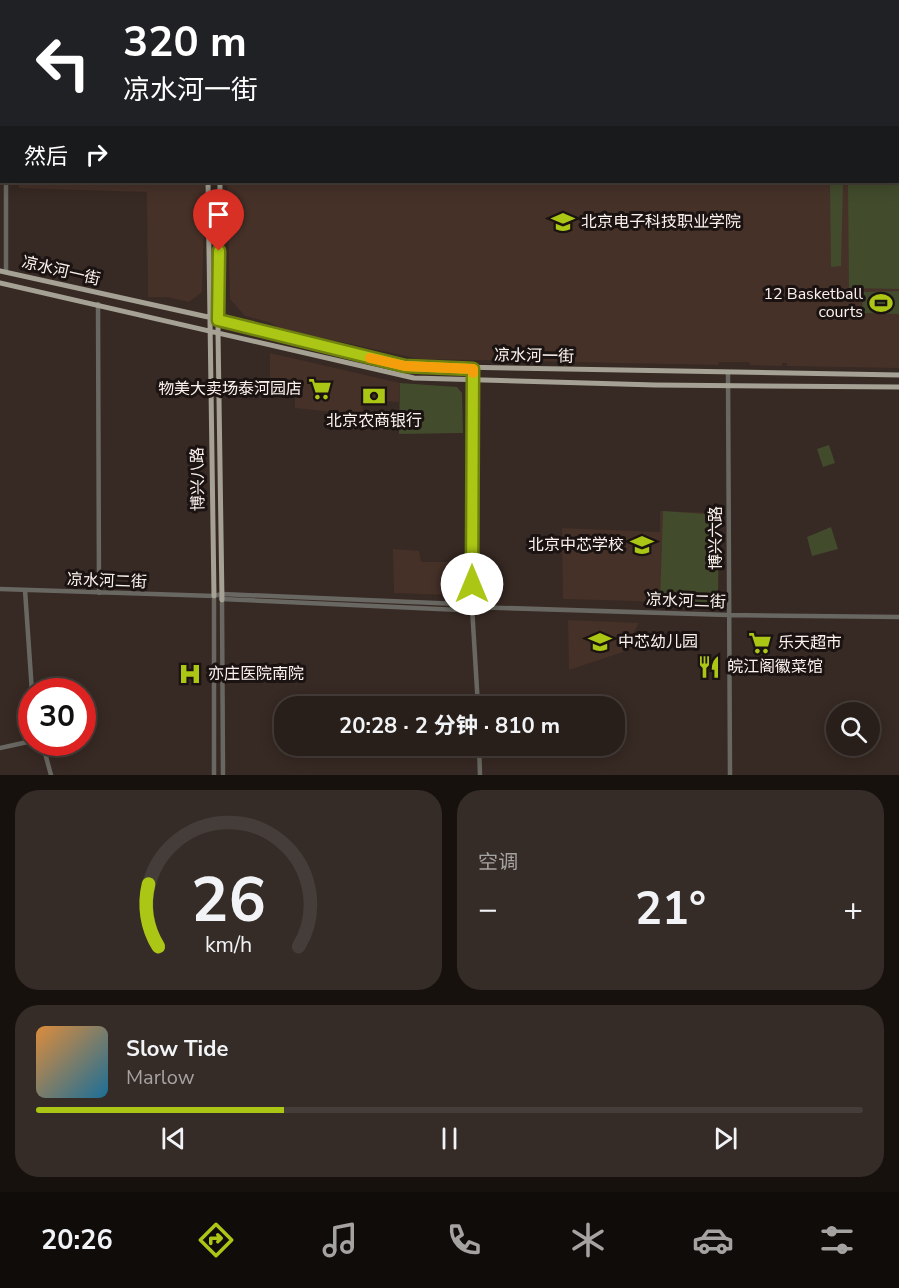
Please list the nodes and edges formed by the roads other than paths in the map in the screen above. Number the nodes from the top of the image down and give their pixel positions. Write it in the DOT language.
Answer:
graph roads {
  1 [pos="6,183"];
  2 [pos="208,183"];
  3 [pos="220,183"];
  4 [pos="3,272"];
  5 [pos="0,283"];
  6 [pos="98,304"];
  7 [pos="208,318"];
  8 [pos="218,320"];
  9 [pos="208,329"];
  10 [pos="218,332"];
  11 [pos="450,367"];
  12 [pos="473,369"];
  13 [pos="728,373"];
  14 [pos="899,375"];
  15 [pos="449,380"];
  16 [pos="473,380"];
  17 [pos="729,384"];
  18 [pos="899,387"];
  19 [pos="0,589"];
  20 [pos="25,590"];
  21 [pos="99,593"];
  22 [pos="214,596"];
  23 [pos="222,597"];
  24 [pos="472,607"];
  25 [pos="728,615"];
  26 [pos="899,617"];
  27 [pos="31,678"];
  28 [pos="477,696"];
  29 [pos="18,744"];
  30 [pos="0,748"];
  31 [pos="46,756"];
  32 [pos="479,756"];
  33 [pos="51,775"];
  34 [pos="214,775"];
  35 [pos="223,775"];
  36 [pos="480,775"];
  37 [pos="730,775"];
  1 -- 4 [label="street"];
  2 -- 7 [label="main road, 博兴八路"];
  3 -- 8 [label="main road, 博兴八路"];
  4 -- 7 [label="main road, 凉水河一街"];
  5 -- 6 [label="main road, 凉水河一街"];
  6 -- 9 [label="main road, 凉水河一街"];
  6 -- 21 [label="street"];
  7 -- 8 [label="main road, 凉水河一街"];
  7 -- 9 [label="main road, 博兴八路"];
  8 -- 10 [label="main road, 博兴八路"];
  8 -- 11 [label="main road, 凉水河一街"];
  9 -- 10 [label="main road, 凉水河一街"];
  9 -- 22 [label="main road, 博兴八路"];
  10 -- 15 [label="main road, 凉水河一街"];
  10 -- 23 [label="main road, 博兴八路"];
  11 -- 12 [label="main road, 凉水河一街"];
  11 -- 15 [label="main road"];
  12 -- 13 [label="main road, 凉水河一街"];
  12 -- 16 [label="street"];
  13 -- 14 [label="main road, 凉水河一街"];
  13 -- 17 [label="street, 博兴六路"];
  15 -- 16 [label="main road, 凉水河一街"];
  16 -- 17 [label="main road, 凉水河一街"];
  16 -- 24 [label="street"];
  17 -- 18 [label="main road, 凉水河一街"];
  17 -- 25 [label="street, 博兴六路"];
  19 -- 20 [label="street, 凉水河二街"];
  20 -- 21 [label="street, 凉水河二街"];
  20 -- 27 [label="street"];
  21 -- 22 [label="street, 凉水河二街"];
  22 -- 23 [label="street, 凉水河二街"];
  22 -- 34 [label="street, 博兴八路"];
  23 -- 24 [label="street, 凉水河二街"];
  23 -- 35 [label="street, 博兴八路"];
  24 -- 25 [label="street, 凉水河二街"];
  24 -- 28 [label="street"];
  25 -- 26 [label="street, 凉水河二街"];
  25 -- 37 [label="street, 博兴六路"];
  29 -- 30 [label="street"];
  31 -- 33 [label="street"];
  32 -- 36 [label="street"];
}
